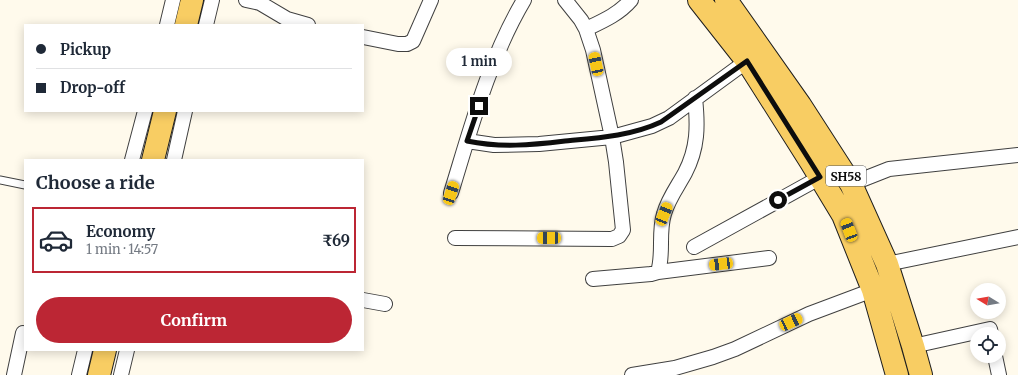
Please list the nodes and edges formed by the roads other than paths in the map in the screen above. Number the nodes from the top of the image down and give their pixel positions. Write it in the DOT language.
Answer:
graph roads {
  1 [pos="173,0"];
  2 [pos="192,0"];
  3 [pos="212,0"];
  4 [pos="246,0"];
  5 [pos="431,0"];
  6 [pos="524,0"];
  7 [pos="565,0"];
  8 [pos="631,0"];
  9 [pos="699,0"];
  10 [pos="726,0"];
  11 [pos="166,24"];
  12 [pos="186,24"];
  13 [pos="206,24"];
  14 [pos="304,24"];
  15 [pos="586,30"];
  16 [pos="364,37"];
  17 [pos="747,61"];
  18 [pos="695,98"];
  19 [pos="145,112"];
  20 [pos="165,112"];
  21 [pos="186,112"];
  22 [pos="612,137"];
  23 [pos="467,141"];
  24 [pos="1018,155"];
  25 [pos="132,159"];
  26 [pos="153,159"];
  27 [pos="174,159"];
  28 [pos="820,177"];
  29 [pos="0,180"];
  30 [pos="852,184"];
  31 [pos="24,185"];
  32 [pos="451,193"];
  33 [pos="1018,237"];
  34 [pos="455,238"];
  35 [pos="694,247"];
  36 [pos="769,258"];
  37 [pos="887,264"];
  38 [pos="658,272"];
  39 [pos="593,279"];
  40 [pos="872,290"];
  41 [pos="364,300"];
  42 [pos="385,304"];
  43 [pos="23,333"];
  44 [pos="970,333"];
  45 [pos="913,346"];
  46 [pos="85,351"];
  47 [pos="105,351"];
  48 [pos="127,351"];
  49 [pos="996,363"];
  50 [pos="14,375"];
  51 [pos="79,375"];
  52 [pos="99,375"];
  53 [pos="121,375"];
  54 [pos="632,375"];
  55 [pos="897,375"];
  56 [pos="921,375"];
  57 [pos="999,375"];
  1 -- 11 [label="street"];
  2 -- 12 [label="main road"];
  3 -- 13 [label="street"];
  4 -- 14 [label="street"];
  5 -- 16 [label="street"];
  6 -- 23 [label="street"];
  7 -- 15 [label="street"];
  8 -- 15 [label="street"];
  9 -- 17 [label="main road, SH58"];
  10 -- 30 [label="main road, SH58"];
  15 -- 22 [label="street"];
  17 -- 18 [label="street"];
  17 -- 28 [label="main road, SH58"];
  18 -- 22 [label="street"];
  18 -- 38 [label="street"];
  19 -- 25 [label="street"];
  20 -- 26 [label="main road"];
  21 -- 27 [label="street"];
  22 -- 23 [label="street"];
  22 -- 34 [label="street"];
  23 -- 32 [label="street"];
  24 -- 30 [label="street"];
  28 -- 35 [label="street"];
  28 -- 40 [label="main road, SH58"];
  29 -- 31 [label="lane"];
  30 -- 37 [label="main road, SH58"];
  33 -- 37 [label="street"];
  36 -- 38 [label="street"];
  37 -- 45 [label="main road, SH58"];
  38 -- 39 [label="street"];
  40 -- 54 [label="street"];
  40 -- 55 [label="main road, SH58"];
  41 -- 42 [label="street"];
  43 -- 50 [label="street"];
  44 -- 45 [label="street"];
  45 -- 56 [label="main road, SH58"];
  46 -- 51 [label="street"];
  47 -- 52 [label="main road"];
  48 -- 53 [label="street"];
  49 -- 57 [label="street"];
}
